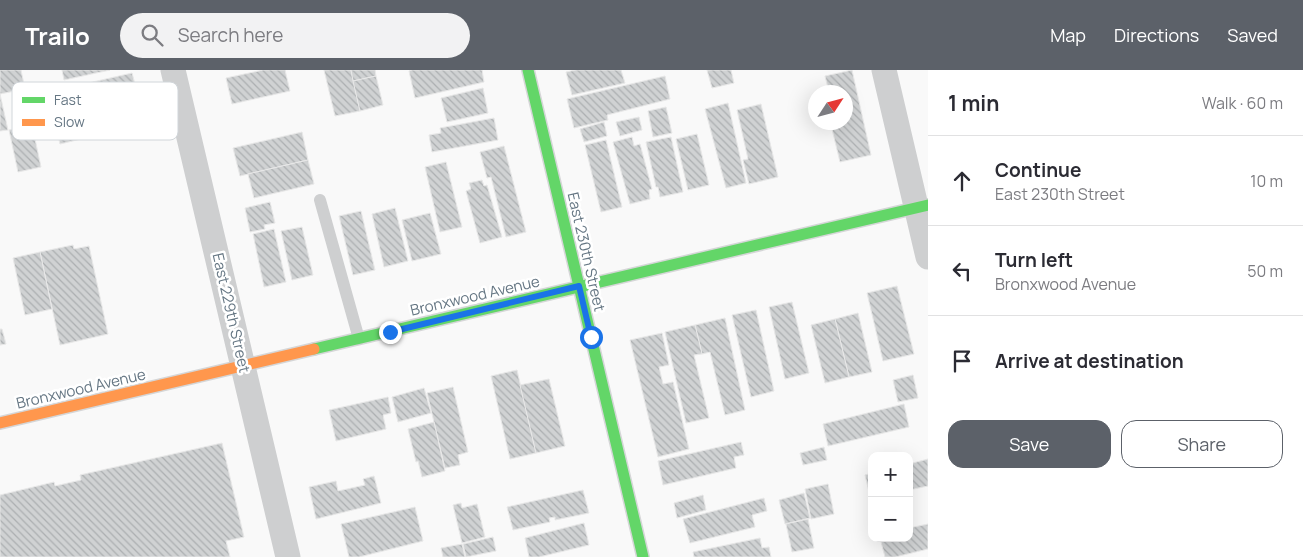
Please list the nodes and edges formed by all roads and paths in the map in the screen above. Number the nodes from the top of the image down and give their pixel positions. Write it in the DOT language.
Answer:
graph roads {
  1 [pos="528,70"];
  2 [pos="884,70"];
  3 [pos="178,91"];
  4 [pos="320,200"];
  5 [pos="922,206"];
  6 [pos="928,257"];
  7 [pos="579,286"];
  8 [pos="359,339"];
  9 [pos="243,366"];
  10 [pos="0,423"];
  11 [pos="288,557"];
  12 [pos="643,557"];
  1 -- 7 [label="street, East 230th Street"];
  2 -- 5 [label="street"];
  3 -- 9 [label="street, East 229th Street"];
  4 -- 8 [label="lane"];
  5 -- 6 [label="street"];
  5 -- 7 [label="street, Bronxwood Avenue"];
  7 -- 8 [label="street, Bronxwood Avenue"];
  7 -- 12 [label="street, East 230th Street"];
  8 -- 9 [label="street, Bronxwood Avenue"];
  9 -- 10 [label="street, Bronxwood Avenue"];
  9 -- 11 [label="street, East 229th Street"];
}
